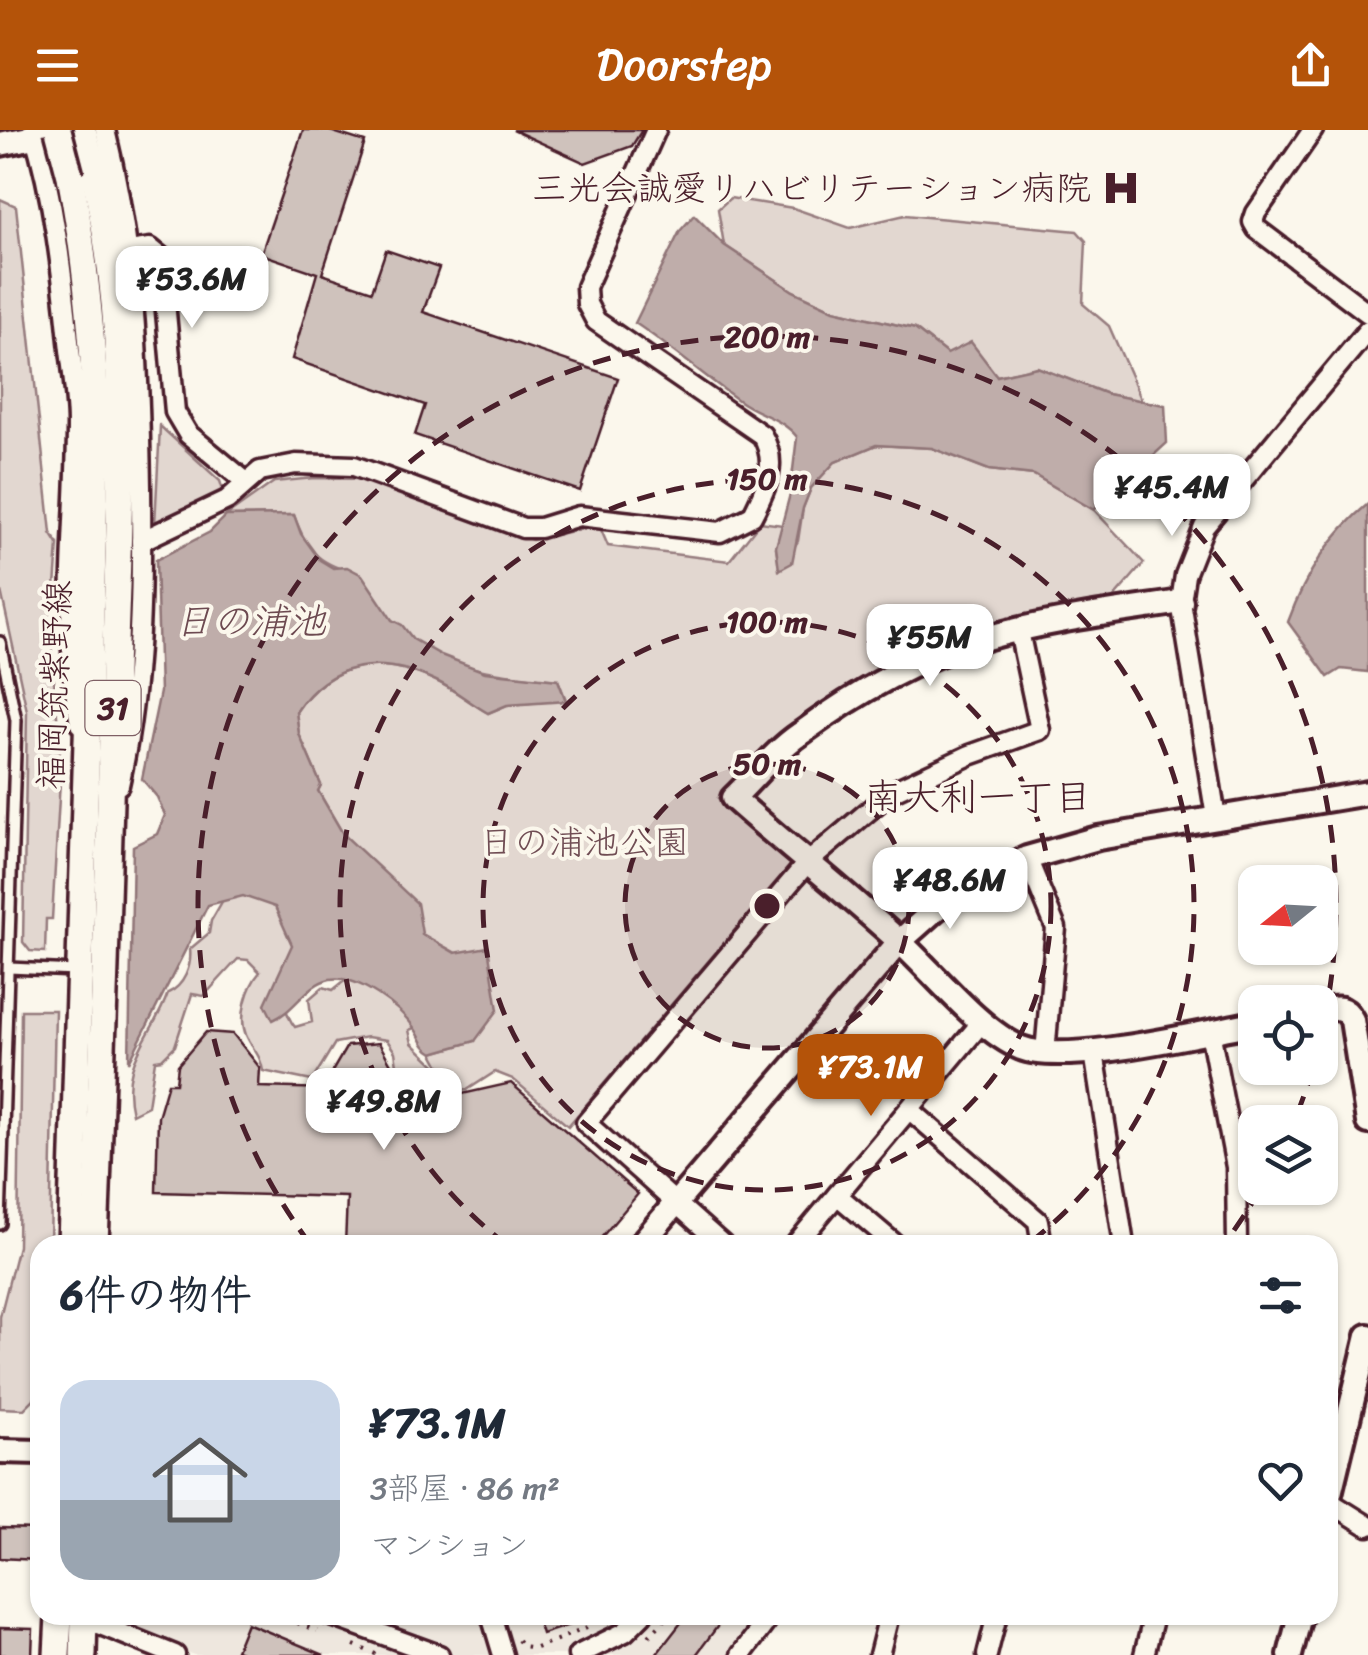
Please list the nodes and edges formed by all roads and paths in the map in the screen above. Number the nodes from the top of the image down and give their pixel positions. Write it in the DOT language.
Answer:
graph roads {
  1 [pos="68,130"];
  2 [pos="82,130"];
  3 [pos="106,130"];
  4 [pos="656,130"];
  5 [pos="1313,130"];
  6 [pos="42,133"];
  7 [pos="0,144"];
  8 [pos="82,174"];
  9 [pos="125,251"];
  10 [pos="1368,313"];
  11 [pos="1368,330"];
  12 [pos="246,482"];
  13 [pos="142,541"];
  14 [pos="1181,602"];
  15 [pos="1019,632"];
  16 [pos="0,642"];
  17 [pos="86,759"];
  18 [pos="0,760"];
  19 [pos="14,760"];
  20 [pos="1368,793"];
  21 [pos="1216,817"];
  22 [pos="110,826"];
  23 [pos="1027,858"];
  24 [pos="807,864"];
  25 [pos="900,941"];
  26 [pos="4,946"];
  27 [pos="9,968"];
  28 [pos="82,971"];
  29 [pos="1338,1007"];
  30 [pos="982,1022"];
  31 [pos="1238,1026"];
  32 [pos="1210,1031"];
  33 [pos="1094,1052"];
  34 [pos="1044,1053"];
  35 [pos="910,1110"];
  36 [pos="1368,1122"];
  37 [pos="837,1195"];
  38 [pos="676,1205"];
  39 [pos="0,1224"];
  40 [pos="71,1235"];
  41 [pos="95,1235"];
  42 [pos="649,1235"];
  43 [pos="711,1235"];
  44 [pos="803,1235"];
  45 [pos="884,1235"];
  46 [pos="1040,1235"];
  47 [pos="1122,1235"];
  48 [pos="1237,1235"];
  49 [pos="1367,1343"];
  50 [pos="0,1451"];
  51 [pos="30,1452"];
  52 [pos="1338,1461"];
  53 [pos="1338,1508"];
  54 [pos="1368,1526"];
  55 [pos="58,1625"];
  56 [pos="90,1625"];
  57 [pos="103,1625"];
  58 [pos="356,1625"];
  59 [pos="494,1625"];
  60 [pos="632,1625"];
  61 [pos="764,1625"];
  62 [pos="886,1625"];
  63 [pos="994,1625"];
  64 [pos="1152,1625"];
  65 [pos="1298,1625"];
  66 [pos="588,1628"];
  67 [pos="515,1630"];
  68 [pos="538,1647"];
  69 [pos="57,1655"];
  70 [pos="84,1655"];
  71 [pos="175,1655"];
  72 [pos="438,1655"];
  73 [pos="503,1655"];
  74 [pos="540,1655"];
  75 [pos="578,1655"];
  76 [pos="741,1655"];
  77 [pos="878,1655"];
  78 [pos="987,1655"];
  79 [pos="1144,1655"];
  80 [pos="1290,1655"];
  1 -- 6 [label="street"];
  2 -- 8 [label="main road, 福岡筑紫野線 / 31"];
  3 -- 9 [label="street"];
  4 -- 12 [label="street"];
  5 -- 10 [label="street"];
  6 -- 7 [label="street"];
  6 -- 8 [label="main road, 福岡筑紫野線 / 31, bridge"];
  6 -- 17 [label="street"];
  8 -- 17 [label="main road, 福岡筑紫野線 / 31"];
  8 -- 22 [label="main road, 福岡筑紫野線 / 31"];
  9 -- 12 [label="street"];
  9 -- 13 [label="street"];
  11 -- 14 [label="street"];
  12 -- 13 [label="street"];
  13 -- 22 [label="street"];
  14 -- 15 [label="street"];
  14 -- 21 [label="street"];
  15 -- 24 [label="street"];
  15 -- 24 [label="street"];
  16 -- 19 [label="lane"];
  17 -- 28 [label="main road, 福岡筑紫野線 / 31"];
  18 -- 19 [label="lane"];
  19 -- 26 [label="lane"];
  20 -- 21 [label="street"];
  21 -- 23 [label="street"];
  22 -- 41 [label="main road, 福岡筑紫野線 / 31"];
  23 -- 25 [label="street"];
  23 -- 34 [label="street"];
  24 -- 25 [label="street"];
  24 -- 38 [label="street"];
  25 -- 30 [label="street"];
  25 -- 38 [label="street"];
  26 -- 27 [label="lane"];
  27 -- 28 [label="lane"];
  27 -- 39 [label="lane"];
  28 -- 40 [label="main road, 福岡筑紫野線 / 31"];
  29 -- 36 [label="street"];
  30 -- 34 [label="street"];
  30 -- 35 [label="street"];
  31 -- 32 [label="street"];
  32 -- 33 [label="street"];
  32 -- 48 [label="street"];
  33 -- 34 [label="street"];
  33 -- 47 [label="street"];
  35 -- 37 [label="street"];
  35 -- 46 [label="street"];
  37 -- 44 [label="street"];
  37 -- 45 [label="street"];
  38 -- 42 [label="street"];
  38 -- 43 [label="street"];
  49 -- 52 [label="street"];
  50 -- 51 [label="street"];
  53 -- 54 [label="street"];
  55 -- 69 [label="main road"];
  56 -- 70 [label="main road"];
  57 -- 71 [label="street"];
  58 -- 72 [label="street"];
  59 -- 73 [label="street"];
  60 -- 75 [label="street"];
  61 -- 76 [label="street"];
  62 -- 77 [label="street"];
  63 -- 78 [label="street"];
  64 -- 79 [label="street"];
  65 -- 80 [label="street"];
  66 -- 68 [label="path"];
  67 -- 68 [label="path"];
  68 -- 74 [label="path"];
}
